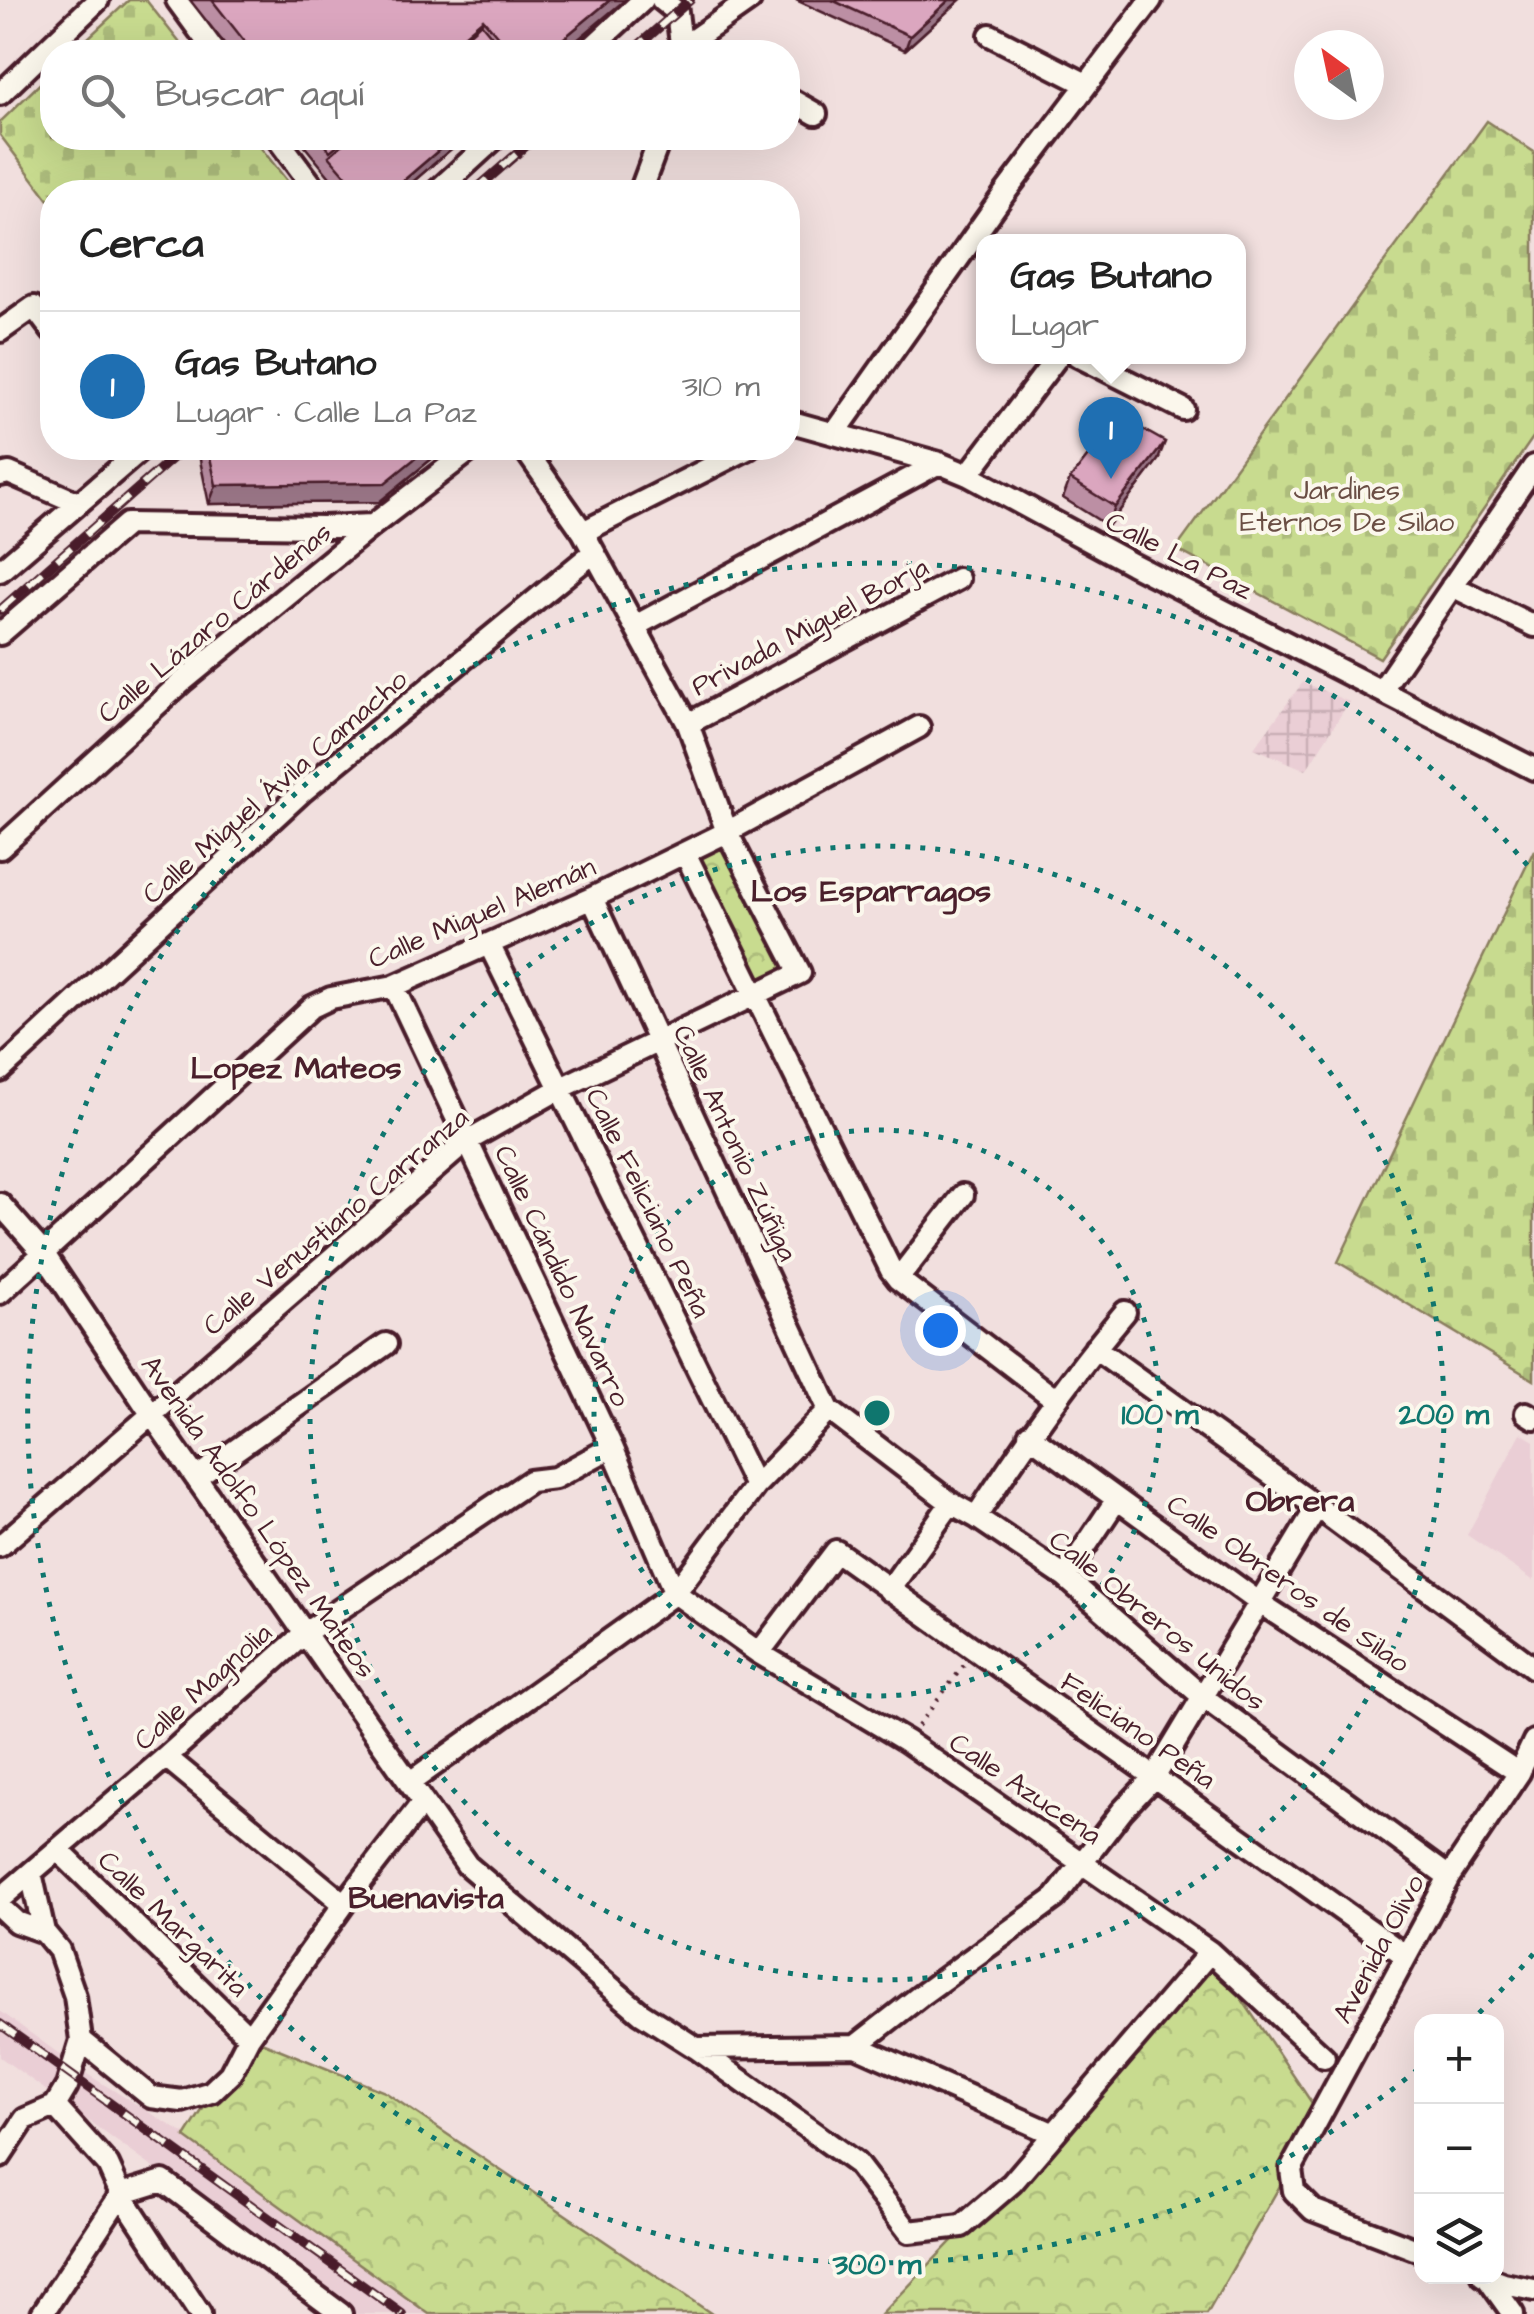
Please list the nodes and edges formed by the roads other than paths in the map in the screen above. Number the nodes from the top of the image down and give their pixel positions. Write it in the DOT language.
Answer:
graph roads {
  1 [pos="98,0"];
  2 [pos="177,0"];
  3 [pos="643,0"];
  4 [pos="662,0"];
  5 [pos="750,0"];
  6 [pos="1151,0"];
  7 [pos="990,35"];
  8 [pos="56,40"];
  9 [pos="206,40"];
  10 [pos="600,40"];
  11 [pos="681,40"];
  12 [pos="696,40"];
  13 [pos="40,56"];
  14 [pos="1086,84"];
  15 [pos="0,94"];
  16 [pos="800,105"];
  17 [pos="816,114"];
  18 [pos="286,150"];
  19 [pos="482,150"];
  20 [pos="656,150"];
  21 [pos="308,180"];
  22 [pos="449,180"];
  23 [pos="644,180"];
  24 [pos="976,234"];
  25 [pos="976,235"];
  26 [pos="40,315"];
  27 [pos="0,331"];
  28 [pos="1052,364"];
  29 [pos="1094,364"];
  30 [pos="1184,409"];
  31 [pos="800,426"];
  32 [pos="835,433"];
  33 [pos="129,460"];
  34 [pos="458,460"];
  35 [pos="532,460"];
  36 [pos="725,460"];
  37 [pos="940,463"];
  38 [pos="1534,466"];
  39 [pos="0,475"];
  40 [pos="968,475"];
  41 [pos="1527,488"];
  42 [pos="78,502"];
  43 [pos="374,526"];
  44 [pos="583,532"];
  45 [pos="593,553"];
  46 [pos="0,571"];
  47 [pos="958,579"];
  48 [pos="1452,586"];
  49 [pos="635,626"];
  50 [pos="1534,626"];
  51 [pos="0,634"];
  52 [pos="1381,691"];
  53 [pos="688,724"];
  54 [pos="919,727"];
  55 [pos="1534,769"];
  56 [pos="727,832"];
  57 [pos="0,848"];
  58 [pos="686,853"];
  59 [pos="592,898"];
  60 [pos="489,944"];
  61 [pos="394,986"];
  62 [pos="754,994"];
  63 [pos="658,1043"];
  64 [pos="0,1070"];
  65 [pos="561,1088"];
  66 [pos="467,1140"];
  67 [pos="963,1194"];
  68 [pos="0,1204"];
  69 [pos="44,1254"];
  70 [pos="898,1279"];
  71 [pos="0,1293"];
  72 [pos="1126,1312"];
  73 [pos="386,1344"];
  74 [pos="1095,1348"];
  75 [pos="1056,1400"];
  76 [pos="829,1410"];
  77 [pos="152,1415"];
  78 [pos="1029,1435"];
  79 [pos="612,1446"];
  80 [pos="196,1478"];
  81 [pos="755,1486"];
  82 [pos="1117,1499"];
  83 [pos="951,1504"];
  84 [pos="1317,1507"];
  85 [pos="976,1517"];
  86 [pos="0,1546"];
  87 [pos="1065,1577"];
  88 [pos="889,1590"];
  89 [pos="675,1593"];
  90 [pos="1260,1604"];
  91 [pos="305,1633"];
  92 [pos="759,1653"];
  93 [pos="1534,1668"];
  94 [pos="1203,1697"];
  95 [pos="1534,1740"];
  96 [pos="166,1757"];
  97 [pos="1519,1773"];
  98 [pos="1155,1776"];
  99 [pos="408,1783"];
  100 [pos="422,1802"];
  101 [pos="58,1850"];
  102 [pos="1082,1861"];
  103 [pos="31,1873"];
  104 [pos="1449,1877"];
  105 [pos="0,1899"];
  106 [pos="344,1904"];
  107 [pos="0,1907"];
  108 [pos="44,1932"];
  109 [pos="1210,1952"];
  110 [pos="1406,1956"];
  111 [pos="249,2036"];
  112 [pos="81,2040"];
  113 [pos="856,2046"];
  114 [pos="696,2048"];
  115 [pos="1324,2057"];
  116 [pos="55,2106"];
  117 [pos="1054,2134"];
  118 [pos="0,2157"];
  119 [pos="121,2194"];
  120 [pos="1414,2249"];
  121 [pos="1491,2284"];
  122 [pos="1504,2284"];
  123 [pos="1534,2290"];
  124 [pos="42,2314"];
  125 [pos="200,2314"];
  126 [pos="340,2314"];
  127 [pos="1513,2314"];
  1 -- 8 [label="street"];
  2 -- 9 [label="street"];
  3 -- 10 [label="street"];
  4 -- 11 [label="street"];
  5 -- 12 [label="street"];
  6 -- 14 [label="street"];
  7 -- 14 [label="street"];
  13 -- 15 [label="street"];
  14 -- 24 [label="street"];
  16 -- 17 [label="street"];
  18 -- 21 [label="street"];
  19 -- 22 [label="street"];
  20 -- 23 [label="street"];
  25 -- 32 [label="street"];
  26 -- 27 [label="street"];
  28 -- 40 [label="street"];
  29 -- 30 [label="street"];
  31 -- 32 [label="street, Calle La Paz"];
  32 -- 37 [label="street, Calle La Paz"];
  33 -- 42 [label="street"];
  34 -- 43 [label="street, Calle Lázaro Cárdenas"];
  35 -- 44 [label="street"];
  36 -- 44 [label="street"];
  37 -- 40 [label="street, Calle La Paz"];
  37 -- 49 [label="street"];
  38 -- 41 [label="street"];
  39 -- 42 [label="street"];
  40 -- 52 [label="street, Calle La Paz"];
  41 -- 48 [label="street"];
  42 -- 46 [label="street"];
  43 -- 51 [label="street"];
  43 -- 57 [label="street, Calle Lázaro Cárdenas"];
  44 -- 45 [label="street"];
  45 -- 49 [label="street"];
  45 -- 64 [label="street, Calle Miguel Ávila Camacho"];
  47 -- 53 [label="street, Privada Miguel Borja"];
  48 -- 50 [label="street"];
  48 -- 52 [label="street"];
  49 -- 53 [label="street"];
  52 -- 55 [label="street, Calle La Paz"];
  53 -- 56 [label="street"];
  54 -- 56 [label="street, Calle Miguel Alemán"];
  56 -- 58 [label="street, Calle Miguel Alemán"];
  56 -- 62 [label="street, Calle Venustiano Carranza"];
  58 -- 59 [label="street, Calle Miguel Alemán"];
  58 -- 62 [label="street"];
  59 -- 60 [label="street, Calle Miguel Alemán"];
  59 -- 63 [label="street, Calle Antonio Zúñiga"];
  60 -- 61 [label="street, Calle Miguel Alemán"];
  60 -- 65 [label="street, Calle Feliciano Peña"];
  61 -- 66 [label="street, Calle Cándido Navarro"];
  61 -- 69 [label="street, Calle Miguel Alemán"];
  62 -- 63 [label="street, Calle Venustiano Carranza"];
  62 -- 70 [label="street"];
  63 -- 65 [label="street, Calle Venustiano Carranza"];
  63 -- 76 [label="street, Calle Antonio Zúñiga"];
  65 -- 66 [label="street, Calle Venustiano Carranza"];
  65 -- 81 [label="street, Calle Feliciano Peña"];
  66 -- 77 [label="street, Calle Venustiano Carranza"];
  66 -- 79 [label="street, Calle Cándido Navarro"];
  67 -- 70 [label="street"];
  68 -- 69 [label="street, Avenida Adolfo López Mateos"];
  69 -- 71 [label="street, Calle Miguel Alemán"];
  69 -- 77 [label="street, Avenida Adolfo López Mateos"];
  70 -- 75 [label="street"];
  72 -- 74 [label="street"];
  73 -- 80 [label="street"];
  74 -- 75 [label="street"];
  74 -- 84 [label="street"];
  75 -- 78 [label="street"];
  76 -- 81 [label="street"];
  76 -- 83 [label="street, Calle Obreros Unidos"];
  77 -- 80 [label="street, Avenida Adolfo López Mateos"];
  77 -- 86 [label="street, Calle Venustiano Carranza"];
  78 -- 82 [label="street, Calle Obreros de Silao"];
  78 -- 85 [label="street"];
  79 -- 89 [label="street, Calle Cándido Navarro"];
  79 -- 91 [label="street, Calle Magnolia"];
  80 -- 91 [label="street, Avenida Adolfo López Mateos"];
  81 -- 89 [label="street"];
  82 -- 87 [label="street"];
  82 -- 90 [label="street, Calle Obreros de Silao"];
  83 -- 85 [label="street, Calle Obreros Unidos"];
  83 -- 88 [label="street"];
  84 -- 90 [label="street"];
  84 -- 93 [label="street"];
  85 -- 87 [label="street, Calle Obreros Unidos"];
  87 -- 94 [label="street, Calle Obreros Unidos"];
  88 -- 92 [label="street, Feliciano Peña"];
  88 -- 98 [label="street, Feliciano Peña"];
  89 -- 92 [label="street, Calle Azucena"];
  89 -- 99 [label="street"];
  90 -- 94 [label="street"];
  90 -- 97 [label="street, Calle Obreros de Silao"];
  91 -- 96 [label="street, Calle Magnolia"];
  91 -- 99 [label="street, Avenida Adolfo López Mateos"];
  92 -- 102 [label="street, Calle Azucena"];
  94 -- 98 [label="street"];
  94 -- 104 [label="street, Calle Obreros Unidos"];
  95 -- 97 [label="street, Avenida Olivo"];
  96 -- 101 [label="street, Calle Magnolia"];
  96 -- 106 [label="street"];
  97 -- 104 [label="street, Avenida Olivo"];
  98 -- 102 [label="street"];
  98 -- 110 [label="street, Feliciano Peña"];
  99 -- 100 [label="street, Avenida Adolfo López Mateos"];
  100 -- 106 [label="street"];
  100 -- 114 [label="street, Avenida Adolfo López Mateos"];
  101 -- 103 [label="street, Calle Magnolia"];
  101 -- 111 [label="street, Calle Margarita"];
  102 -- 109 [label="street, Calle Azucena"];
  102 -- 113 [label="street"];
  103 -- 105 [label="street, Calle Magnolia"];
  103 -- 108 [label="street"];
  104 -- 110 [label="street, Avenida Olivo"];
  106 -- 111 [label="street"];
  107 -- 108 [label="street"];
  108 -- 112 [label="street"];
  109 -- 115 [label="street, Calle Azucena"];
  109 -- 117 [label="street"];
  110 -- 120 [label="street, Avenida Olivo"];
  111 -- 112 [label="street"];
  112 -- 116 [label="street"];
  113 -- 114 [label="street"];
  113 -- 117 [label="street"];
  114 -- 117 [label="street, Avenida Adolfo López Mateos"];
  116 -- 118 [label="street"];
  116 -- 119 [label="street"];
  119 -- 124 [label="street"];
  119 -- 125 [label="street"];
  119 -- 126 [label="street"];
  121 -- 127 [label="street"];
  122 -- 123 [label="street"];
}
